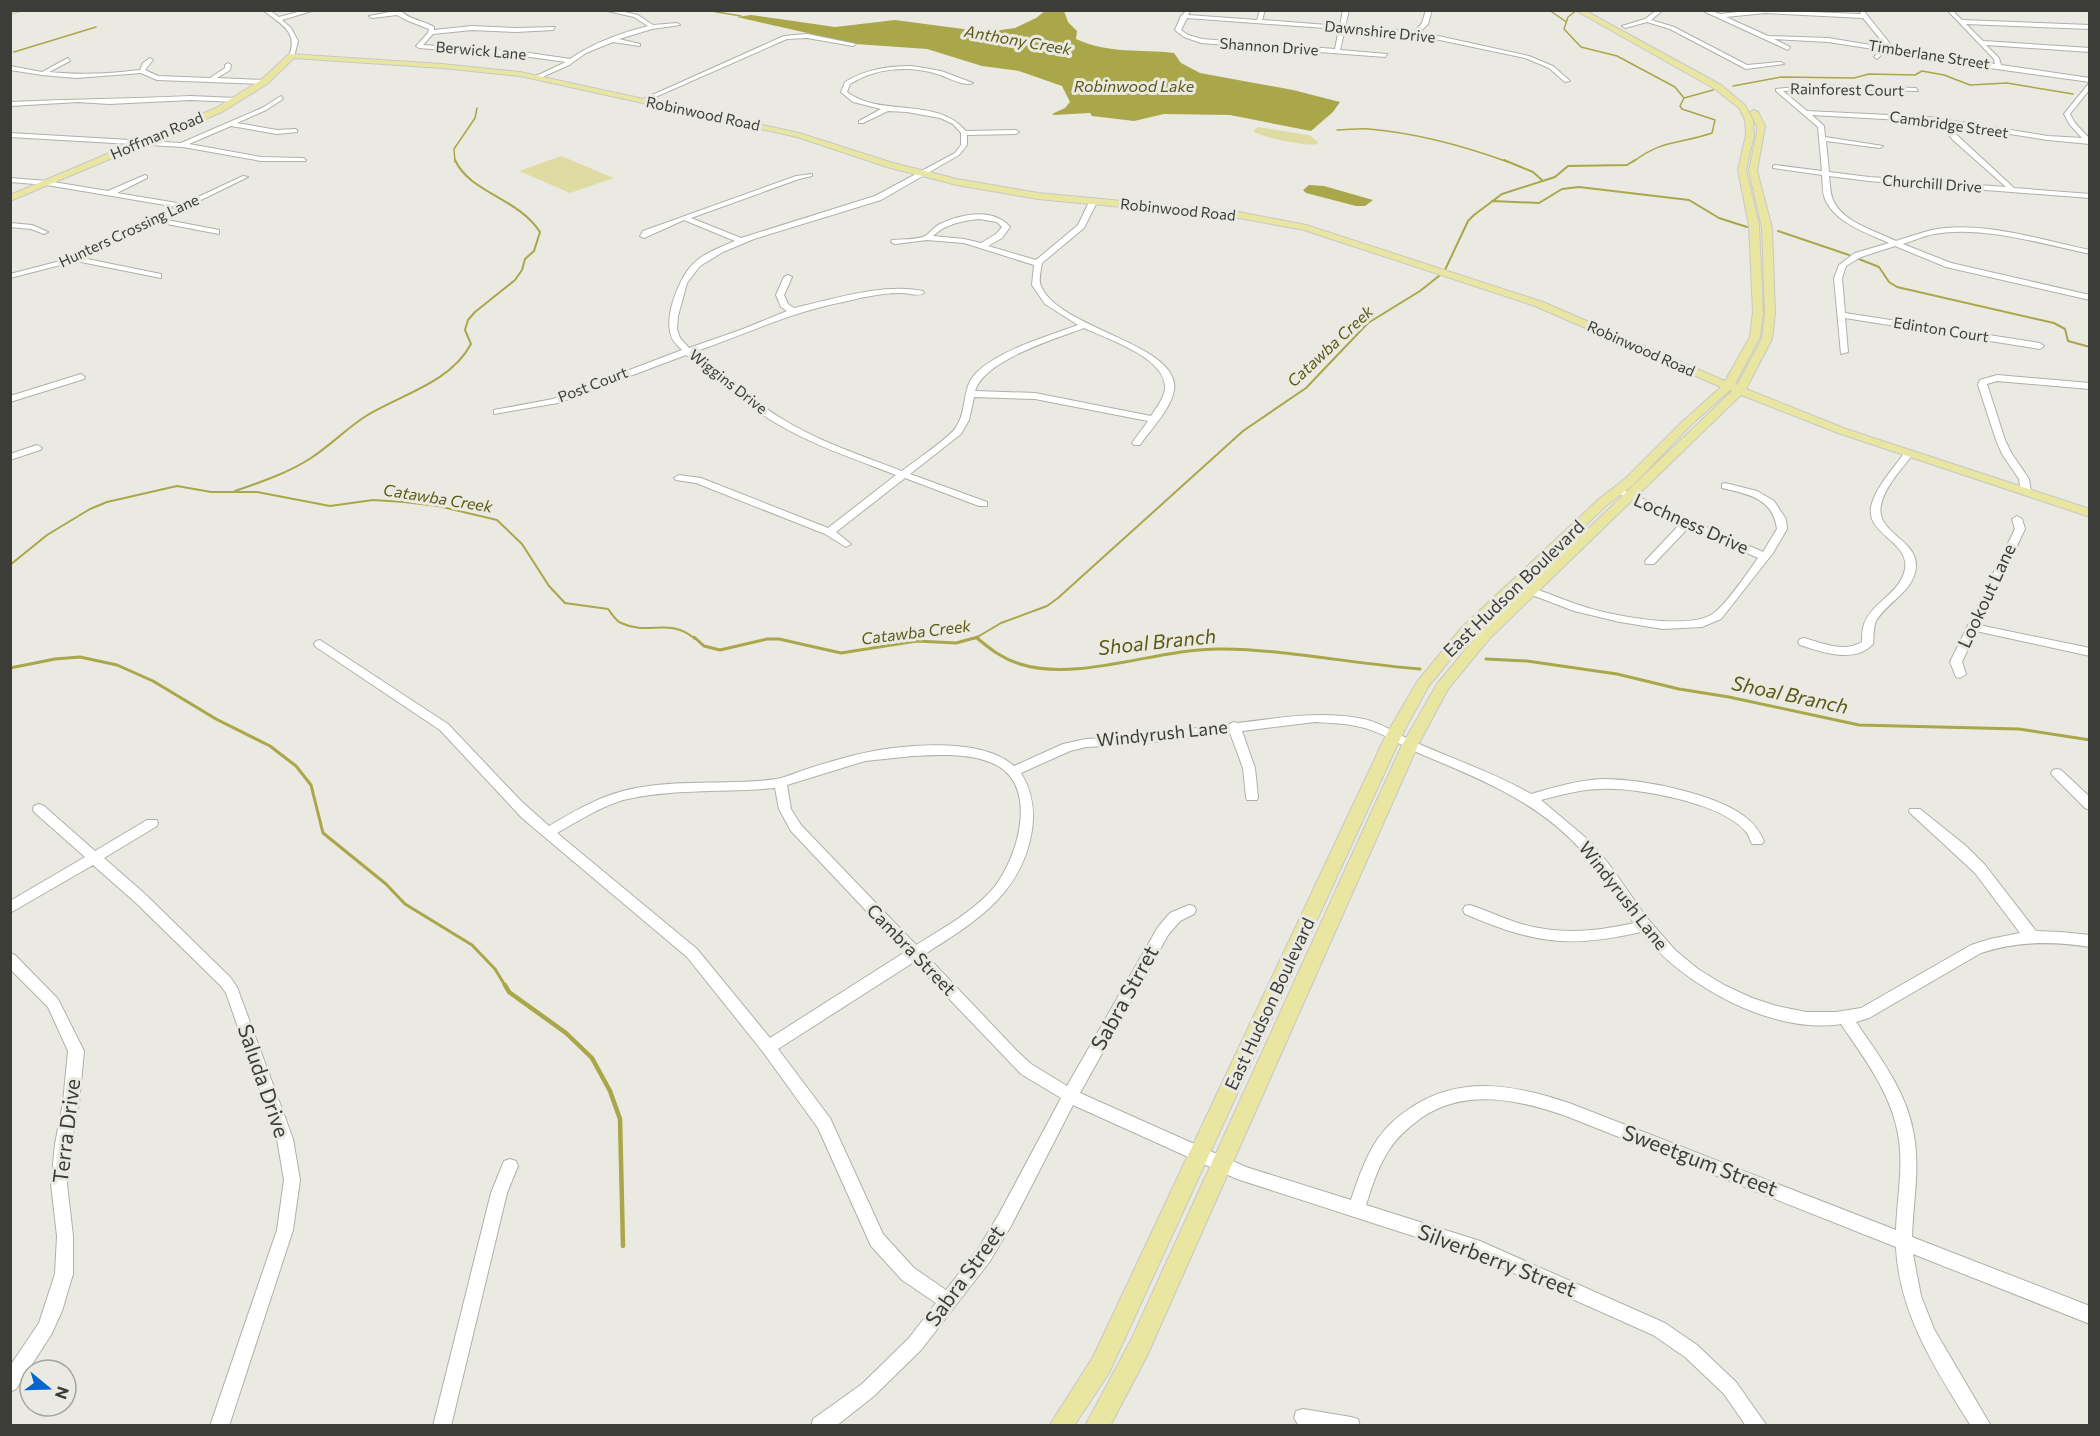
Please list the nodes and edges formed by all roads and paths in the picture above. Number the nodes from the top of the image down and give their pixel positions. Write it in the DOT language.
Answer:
graph roads {
  1 [pos="21,10"];
  2 [pos="265,10"];
  3 [pos="306,10"];
  4 [pos="313,10"];
  5 [pos="605,10"];
  6 [pos="1263,10"];
  7 [pos="1346,10"];
  8 [pos="1429,10"];
  9 [pos="1578,10"];
  10 [pos="1586,10"];
  11 [pos="1661,10"];
  12 [pos="1703,10"];
  13 [pos="1950,10"];
  14 [pos="10,12"];
  15 [pos="397,12"];
  16 [pos="1185,13"];
  17 [pos="1863,13"];
  18 [pos="372,16"];
  19 [pos="1720,16"];
  20 [pos="1596,18"];
  21 [pos="278,19"];
  22 [pos="1647,20"];
  23 [pos="500,21"];
  24 [pos="1259,22"];
  25 [pos="1960,22"];
  26 [pos="677,25"];
  27 [pos="1624,26"];
  28 [pos="652,27"];
  29 [pos="1342,27"];
  30 [pos="2090,27"];
  31 [pos="490,28"];
  32 [pos="554,28"];
  33 [pos="432,32"];
  34 [pos="1416,33"];
  35 [pos="1767,38"];
  36 [pos="612,40"];
  37 [pos="1981,43"];
  38 [pos="853,44"];
  39 [pos="638,45"];
  40 [pos="1788,48"];
  41 [pos="1886,49"];
  42 [pos="2090,50"];
  43 [pos="1337,52"];
  44 [pos="292,56"];
  45 [pos="1385,56"];
  46 [pos="1877,57"];
  47 [pos="68,60"];
  48 [pos="150,60"];
  49 [pos="571,61"];
  50 [pos="1780,64"];
  51 [pos="228,65"];
  52 [pos="1998,65"];
  53 [pos="10,68"];
  54 [pos="142,71"];
  55 [pos="44,73"];
  56 [pos="538,77"];
  57 [pos="212,79"];
  58 [pos="1568,81"];
  59 [pos="264,82"];
  60 [pos="2090,82"];
  61 [pos="970,83"];
  62 [pos="1916,90"];
  63 [pos="2079,97"];
  64 [pos="281,98"];
  65 [pos="2090,99"];
  66 [pos="237,100"];
  67 [pos="642,101"];
  68 [pos="10,104"];
  69 [pos="888,108"];
  70 [pos="1808,113"];
  71 [pos="1939,120"];
  72 [pos="861,122"];
  73 [pos="231,124"];
  74 [pos="295,131"];
  75 [pos="1016,132"];
  76 [pos="964,133"];
  77 [pos="10,135"];
  78 [pos="1823,139"];
  79 [pos="145,142"];
  80 [pos="2089,142"];
  81 [pos="183,145"];
  82 [pos="1880,146"];
  83 [pos="303,160"];
  84 [pos="1775,166"];
  85 [pos="1825,174"];
  86 [pos="810,175"];
  87 [pos="923,175"];
  88 [pos="145,177"];
  89 [pos="245,177"];
  90 [pos="10,180"];
  91 [pos="47,183"];
  92 [pos="2011,189"];
  93 [pos="110,193"];
  94 [pos="2090,196"];
  95 [pos="10,198"];
  96 [pos="1093,202"];
  97 [pos="185,206"];
  98 [pos="685,218"];
  99 [pos="155,220"];
  100 [pos="10,225"];
  101 [pos="44,232"];
  102 [pos="216,232"];
  103 [pos="644,236"];
  104 [pos="927,238"];
  105 [pos="741,241"];
  106 [pos="895,242"];
  107 [pos="1894,243"];
  108 [pos="982,246"];
  109 [pos="2090,252"];
  110 [pos="74,258"];
  111 [pos="1038,263"];
  112 [pos="10,276"];
  113 [pos="159,276"];
  114 [pos="788,277"];
  115 [pos="920,293"];
  116 [pos="2090,298"];
  117 [pos="793,311"];
  118 [pos="1842,315"];
  119 [pos="1085,325"];
  120 [pos="2040,345"];
  121 [pos="687,351"];
  122 [pos="1844,352"];
  123 [pos="81,376"];
  124 [pos="1728,386"];
  125 [pos="2090,386"];
  126 [pos="1740,390"];
  127 [pos="971,394"];
  128 [pos="10,399"];
  129 [pos="497,412"];
  130 [pos="1152,419"];
  131 [pos="1137,443"];
  132 [pos="37,448"];
  133 [pos="1908,454"];
  134 [pos="10,457"];
  135 [pos="904,474"];
  136 [pos="680,478"];
  137 [pos="1725,486"];
  138 [pos="2026,492"];
  139 [pos="1623,494"];
  140 [pos="983,504"];
  141 [pos="2090,513"];
  142 [pos="2017,519"];
  143 [pos="1687,523"];
  144 [pos="829,532"];
  145 [pos="846,544"];
  146 [pos="1764,557"];
  147 [pos="1650,562"];
  148 [pos="1517,582"];
  149 [pos="1531,591"];
  150 [pos="1972,627"];
  151 [pos="1804,642"];
  152 [pos="320,644"];
  153 [pos="2090,652"];
  154 [pos="1960,674"];
  155 [pos="1234,726"];
  156 [pos="1402,740"];
  157 [pos="1014,771"];
  158 [pos="2057,773"];
  159 [pos="780,783"];
  160 [pos="1252,797"];
  161 [pos="1530,799"];
  162 [pos="2090,806"];
  163 [pos="39,809"];
  164 [pos="1915,812"];
  165 [pos="152,823"];
  166 [pos="547,832"];
  167 [pos="1757,841"];
  168 [pos="93,859"];
  169 [pos="10,908"];
  170 [pos="1189,910"];
  171 [pos="1470,910"];
  172 [pos="1644,926"];
  173 [pos="2031,936"];
  174 [pos="2090,941"];
  175 [pos="916,954"];
  176 [pos="10,959"];
  177 [pos="1846,1019"];
  178 [pos="768,1047"];
  179 [pos="1070,1096"];
  180 [pos="1200,1154"];
  181 [pos="1222,1164"];
  182 [pos="510,1166"];
  183 [pos="1356,1211"];
  184 [pos="1903,1241"];
  185 [pos="949,1302"];
  186 [pos="2090,1315"];
  187 [pos="10,1383"];
  188 [pos="1303,1418"];
  189 [pos="219,1425"];
  190 [pos="442,1425"];
  191 [pos="820,1425"];
  192 [pos="1060,1425"];
  193 [pos="1096,1425"];
  194 [pos="1351,1425"];
  195 [pos="1758,1425"];
  196 [pos="1982,1425"];
  1 -- 14 [label="main road"];
  2 -- 21 [label="street"];
  3 -- 21 [label="street"];
  4 -- 21 [label="street"];
  5 -- 28 [label="street"];
  6 -- 24 [label="street"];
  7 -- 29 [label="street"];
  8 -- 34 [label="street"];
  9 -- 20 [label="main road, East Hudson Boulevard"];
  10 -- 20 [label="main road, East Hudson Boulevard"];
  11 -- 22 [label="street"];
  12 -- 19 [label="street"];
  13 -- 25 [label="street"];
  15 -- 18 [label="street"];
  15 -- 33 [label="street, Berwick Lane"];
  16 -- 24 [label="street, Dawnshire Drive"];
  16 -- 43 [label="street, Shannon Drive"];
  17 -- 19 [label="street"];
  17 -- 41 [label="street"];
  19 -- 35 [label="street"];
  20 -- 124 [label="main road, East Hudson Boulevard"];
  20 -- 126 [label="main road, East Hudson Boulevard"];
  21 -- 44 [label="street"];
  22 -- 27 [label="street"];
  22 -- 50 [label="street"];
  23 -- 31 [label="street"];
  24 -- 29 [label="street, Dawnshire Drive"];
  25 -- 30 [label="street"];
  25 -- 37 [label="street"];
  26 -- 28 [label="street"];
  28 -- 36 [label="street"];
  29 -- 34 [label="street, Dawnshire Drive"];
  29 -- 43 [label="street"];
  31 -- 32 [label="street"];
  31 -- 33 [label="street"];
  33 -- 49 [label="street, Berwick Lane"];
  34 -- 58 [label="street, Dawnshire Drive"];
  35 -- 40 [label="street"];
  35 -- 41 [label="street, Timberlane Street"];
  36 -- 39 [label="street"];
  36 -- 49 [label="street"];
  37 -- 42 [label="street"];
  37 -- 52 [label="street"];
  38 -- 67 [label="street"];
  41 -- 46 [label="street"];
  41 -- 52 [label="street, Timberlane Street"];
  43 -- 45 [label="street, Shannon Drive"];
  44 -- 56 [label="main road, Robinwood Road"];
  44 -- 59 [label="main road, Hoffman Road"];
  47 -- 55 [label="street"];
  48 -- 54 [label="street"];
  49 -- 56 [label="street"];
  51 -- 57 [label="street"];
  52 -- 60 [label="street, Timberlane Street"];
  53 -- 55 [label="street"];
  54 -- 55 [label="street"];
  54 -- 57 [label="street"];
  56 -- 67 [label="main road, Robinwood Road"];
  57 -- 59 [label="street"];
  59 -- 66 [label="main road, Hoffman Road"];
  60 -- 63 [label="street"];
  61 -- 69 [label="street"];
  62 -- 70 [label="street, Rainforest Court"];
  63 -- 65 [label="street"];
  63 -- 80 [label="street"];
  64 -- 73 [label="street"];
  66 -- 68 [label="street"];
  66 -- 79 [label="main road, Hoffman Road"];
  67 -- 87 [label="main road, Robinwood Road"];
  69 -- 72 [label="street"];
  69 -- 76 [label="street"];
  70 -- 71 [label="street, Cambridge Street"];
  70 -- 78 [label="street"];
  71 -- 80 [label="street, Cambridge Street"];
  71 -- 92 [label="street"];
  73 -- 74 [label="street"];
  73 -- 81 [label="street"];
  75 -- 76 [label="street"];
  76 -- 87 [label="street, Wiggins Drive"];
  77 -- 79 [label="street"];
  78 -- 82 [label="street"];
  78 -- 85 [label="street"];
  79 -- 81 [label="street"];
  79 -- 91 [label="main road, Hoffman Road"];
  81 -- 83 [label="street"];
  84 -- 85 [label="street, Churchill Drive"];
  85 -- 92 [label="street, Churchill Drive"];
  85 -- 107 [label="street"];
  86 -- 98 [label="street"];
  87 -- 96 [label="main road, Robinwood Road"];
  87 -- 105 [label="street, Wiggins Drive"];
  88 -- 93 [label="street"];
  89 -- 97 [label="street, Hunters Crossing Lane"];
  90 -- 91 [label="street"];
  91 -- 93 [label="street"];
  91 -- 95 [label="main road, Hoffman Road"];
  92 -- 94 [label="street, Churchill Drive"];
  93 -- 97 [label="street"];
  96 -- 111 [label="street"];
  96 -- 124 [label="main road, Robinwood Road"];
  97 -- 99 [label="street, Hunters Crossing Lane"];
  98 -- 103 [label="street"];
  98 -- 105 [label="street"];
  99 -- 102 [label="street"];
  99 -- 110 [label="street, Hunters Crossing Lane"];
  100 -- 101 [label="street"];
  104 -- 106 [label="street"];
  104 -- 108 [label="street"];
  104 -- 108 [label="street"];
  105 -- 121 [label="street, Wiggins Drive"];
  107 -- 109 [label="street"];
  107 -- 116 [label="street"];
  107 -- 118 [label="street"];
  108 -- 111 [label="street"];
  110 -- 112 [label="street, Hunters Crossing Lane"];
  110 -- 113 [label="street"];
  111 -- 119 [label="street"];
  114 -- 117 [label="street"];
  115 -- 117 [label="street, Post Court"];
  117 -- 121 [label="street, Post Court"];
  118 -- 120 [label="street, Edinton Court"];
  118 -- 122 [label="street"];
  119 -- 127 [label="street"];
  119 -- 130 [label="street"];
  121 -- 129 [label="street, Post Court"];
  121 -- 135 [label="street, Wiggins Drive"];
  123 -- 128 [label="street"];
  124 -- 126 [label="main road, Robinwood Road"];
  124 -- 139 [label="main road, East Hudson Boulevard"];
  125 -- 138 [label="street"];
  126 -- 133 [label="main road, Robinwood Road"];
  126 -- 139 [label="main road, East Hudson Boulevard"];
  127 -- 130 [label="street"];
  127 -- 135 [label="street"];
  130 -- 131 [label="street"];
  132 -- 134 [label="street"];
  133 -- 138 [label="main road, Robinwood Road"];
  133 -- 151 [label="street"];
  135 -- 140 [label="street, Wiggins Drive"];
  135 -- 144 [label="street"];
  136 -- 144 [label="street"];
  137 -- 146 [label="street"];
  138 -- 141 [label="main road, Robinwood Road"];
  139 -- 143 [label="street, Lochness Drive"];
  139 -- 148 [label="main road, East Hudson Boulevard"];
  139 -- 149 [label="main road, East Hudson Boulevard"];
  142 -- 150 [label="street, Lookout Lane"];
  143 -- 146 [label="street, Lochness Drive"];
  143 -- 147 [label="street"];
  144 -- 145 [label="street"];
  146 -- 149 [label="street"];
  148 -- 149 [label="main road"];
  148 -- 156 [label="main road, East Hudson Boulevard"];
  149 -- 156 [label="main road, East Hudson Boulevard"];
  150 -- 153 [label="street"];
  150 -- 154 [label="street, Lookout Lane"];
  152 -- 166 [label="street"];
  155 -- 156 [label="street, Windyrush Lane"];
  155 -- 157 [label="street, Windyrush Lane"];
  155 -- 160 [label="street"];
  156 -- 161 [label="street, Windyrush Lane"];
  156 -- 180 [label="main road, East Hudson Boulevard"];
  156 -- 181 [label="main road, East Hudson Boulevard"];
  157 -- 159 [label="street"];
  157 -- 175 [label="street"];
  158 -- 162 [label="street"];
  159 -- 166 [label="street"];
  159 -- 175 [label="street, Cambra Street"];
  161 -- 167 [label="street"];
  161 -- 172 [label="street, Windyrush Lane"];
  163 -- 168 [label="street, Saluda Drive"];
  164 -- 173 [label="street"];
  165 -- 168 [label="street"];
  166 -- 178 [label="street"];
  168 -- 169 [label="street"];
  168 -- 189 [label="street, Saluda Drive"];
  170 -- 179 [label="street, Sabra Strret"];
  171 -- 172 [label="street"];
  172 -- 177 [label="street, Windyrush Lane"];
  173 -- 174 [label="street, Windyrush Lane"];
  173 -- 177 [label="street, Windyrush Lane"];
  175 -- 178 [label="street"];
  175 -- 179 [label="street, Cambra Street"];
  176 -- 187 [label="street, Terra Drive"];
  177 -- 184 [label="street"];
  178 -- 185 [label="street"];
  179 -- 180 [label="street, Cambra Street"];
  179 -- 185 [label="street, Sabra Street"];
  180 -- 181 [label="street, Silverberry Street"];
  180 -- 192 [label="main road, East Hudson Boulevard"];
  181 -- 183 [label="street, Silverberry Street"];
  181 -- 193 [label="main road, East Hudson Boulevard"];
  182 -- 190 [label="street"];
  183 -- 184 [label="street, Sweetgum Street"];
  183 -- 195 [label="street, Silverberry Street"];
  184 -- 186 [label="street, Sweetgum Street"];
  184 -- 196 [label="street"];
  185 -- 191 [label="street, Sabra Street"];
  188 -- 194 [label="street"];
}
